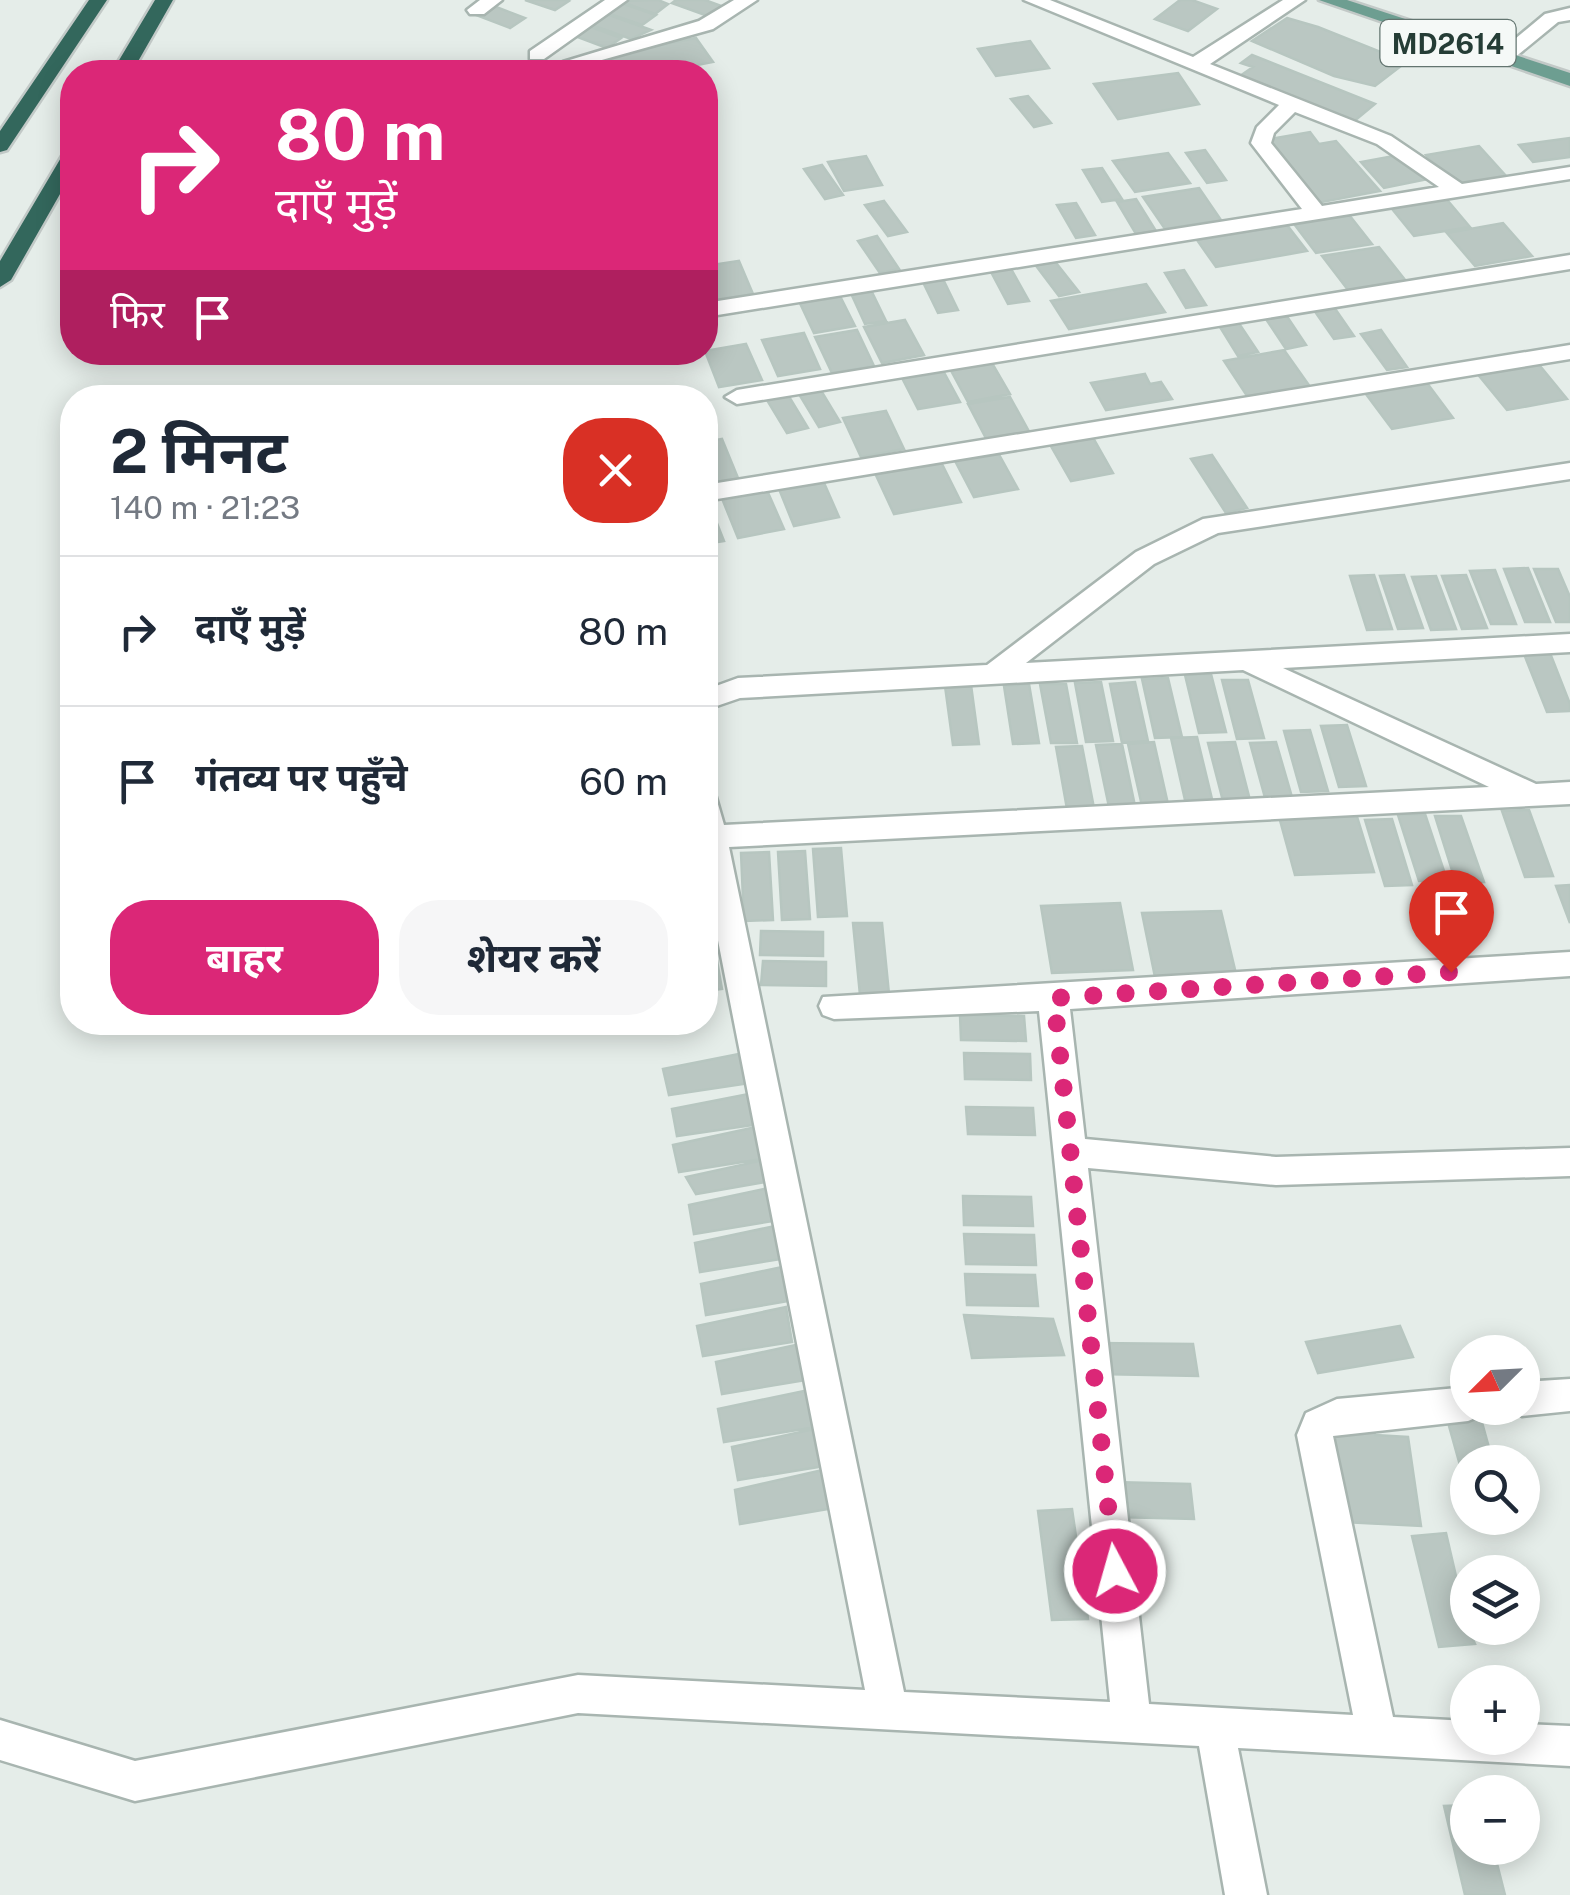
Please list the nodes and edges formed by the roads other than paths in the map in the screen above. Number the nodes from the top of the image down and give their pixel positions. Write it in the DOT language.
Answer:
graph roads {
  1 [pos="98,0"];
  2 [pos="164,0"];
  3 [pos="618,0"];
  4 [pos="748,0"];
  5 [pos="1033,0"];
  6 [pos="1296,0"];
  7 [pos="1328,0"];
  8 [pos="1570,14"];
  9 [pos="537,54"];
  10 [pos="1501,58"];
  11 [pos="129,60"];
  12 [pos="580,60"];
  13 [pos="1196,64"];
  14 [pos="1570,80"];
  15 [pos="1292,103"];
  16 [pos="0,146"];
  17 [pos="1570,173"];
  18 [pos="60,177"];
  19 [pos="1458,191"];
  20 [pos="1316,214"];
  21 [pos="1570,262"];
  22 [pos="0,280"];
  23 [pos="718,308"];
  24 [pos="1570,352"];
  25 [pos="737,397"];
  26 [pos="1570,471"];
  27 [pos="718,492"];
  28 [pos="1570,643"];
  29 [pos="1249,663"];
  30 [pos="995,673"];
  31 [pos="718,695"];
  32 [pos="1570,792"];
  33 [pos="1531,795"];
  34 [pos="718,837"];
  35 [pos="718,867"];
  36 [pos="1570,964"];
  37 [pos="1054,998"];
  38 [pos="834,1006"];
  39 [pos="1069,1152"];
  40 [pos="1570,1162"];
  41 [pos="1570,1395"];
  42 [pos="1540,1398"];
  43 [pos="1450,1406"];
  44 [pos="888,1710"];
  45 [pos="1132,1723"];
  46 [pos="1215,1728"];
  47 [pos="1377,1736"];
  48 [pos="0,1740"];
  49 [pos="1570,1746"];
  50 [pos="1246,1895"];
  1 -- 16 [label="highway"];
  2 -- 11 [label="highway"];
  3 -- 9 [label="street"];
  4 -- 12 [label="street"];
  5 -- 13 [label="street"];
  6 -- 13 [label="street"];
  7 -- 10 [label="main road, MD2614"];
  8 -- 10 [label="street"];
  10 -- 14 [label="main road, MD2614"];
  13 -- 15 [label="street"];
  15 -- 19 [label="street"];
  15 -- 20 [label="street"];
  17 -- 19 [label="street"];
  18 -- 22 [label="highway"];
  19 -- 20 [label="street"];
  20 -- 23 [label="street"];
  21 -- 25 [label="street"];
  24 -- 27 [label="street"];
  26 -- 30 [label="street"];
  28 -- 29 [label="street"];
  29 -- 30 [label="street"];
  29 -- 33 [label="street"];
  30 -- 31 [label="street"];
  32 -- 33 [label="street"];
  33 -- 34 [label="street"];
  35 -- 44 [label="street"];
  36 -- 37 [label="street"];
  37 -- 38 [label="street"];
  37 -- 39 [label="street"];
  39 -- 40 [label="street"];
  39 -- 45 [label="street"];
  41 -- 42 [label="street"];
  43 -- 47 [label="street"];
  44 -- 45 [label="street"];
  44 -- 48 [label="street"];
  45 -- 46 [label="street"];
  46 -- 47 [label="street"];
  46 -- 50 [label="street"];
  47 -- 49 [label="street"];
}
